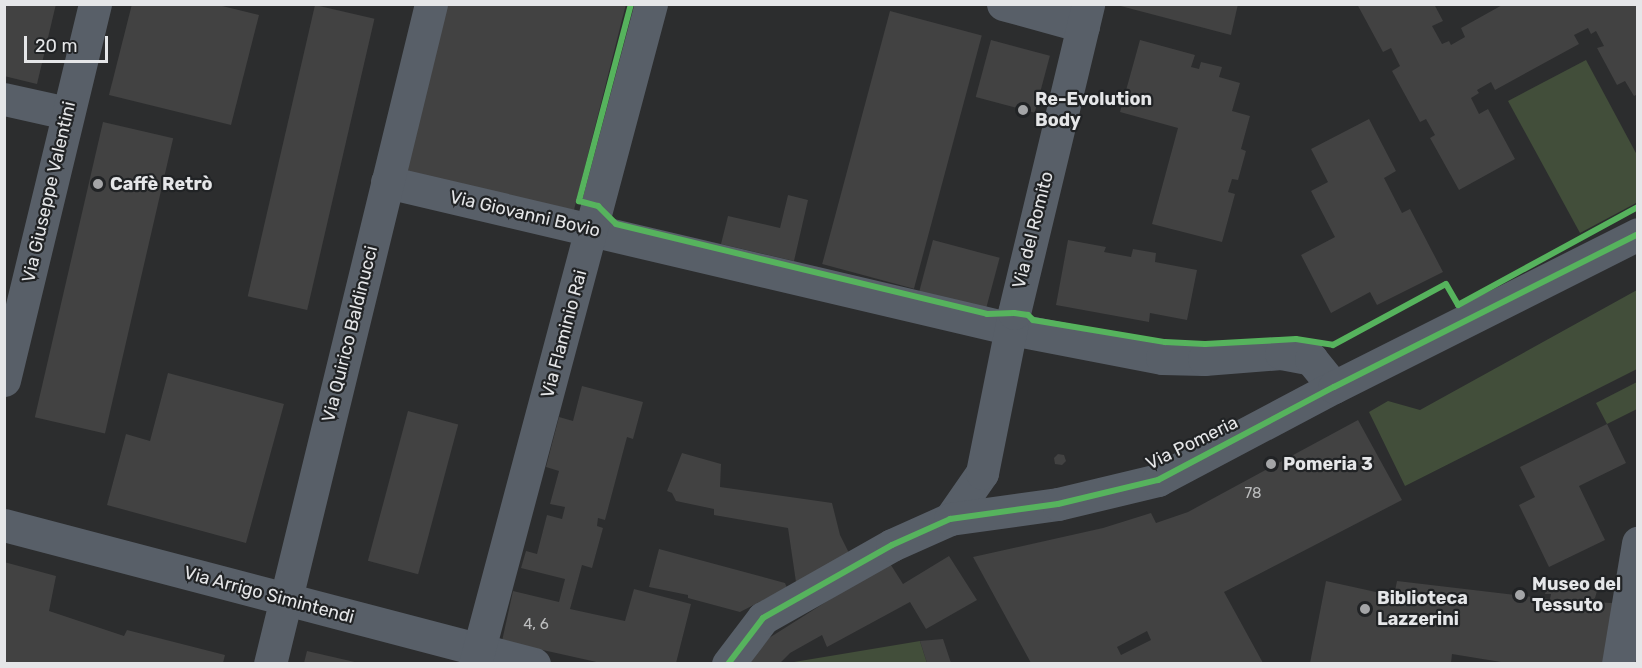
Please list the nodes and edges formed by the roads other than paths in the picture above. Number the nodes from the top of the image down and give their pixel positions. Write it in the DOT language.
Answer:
graph roads {
  1 [pos="95,4"];
  2 [pos="431,4"];
  3 [pos="651,4"];
  4 [pos="1004,4"];
  5 [pos="1085,15"];
  6 [pos="4,99"];
  7 [pos="67,113"];
  8 [pos="387,182"];
  9 [pos="592,230"];
  10 [pos="1638,234"];
  11 [pos="1012,329"];
  12 [pos="4,380"];
  13 [pos="1334,387"];
  14 [pos="951,519"];
  15 [pos="4,525"];
  16 [pos="1638,543"];
  17 [pos="286,599"];
  18 [pos="477,656"];
  19 [pos="270,663"];
  20 [pos="534,663"];
  21 [pos="728,663"];
  22 [pos="1618,663"];
  1 -- 7 [label="street, Via Giuseppe Valentini"];
  2 -- 8 [label="street, Via Quirico Baldinucci"];
  3 -- 9 [label="street, Via Flaminio Rai"];
  4 -- 5 [label="street"];
  5 -- 11 [label="street, Via del Romito"];
  6 -- 7 [label="street"];
  7 -- 12 [label="street, Via Giuseppe Valentini"];
  8 -- 9 [label="street, Via Giovanni Bovio"];
  8 -- 17 [label="street, Via Quirico Baldinucci"];
  9 -- 11 [label="street, Via Giovanni Bovio"];
  9 -- 18 [label="street, Via Flaminio Rai"];
  10 -- 13 [label="street, Via Pomeria"];
  11 -- 13 [label="street, Via Giovanni Bovio"];
  11 -- 14 [label="street, Via del Romito"];
  13 -- 14 [label="street, Via Pomeria"];
  14 -- 21 [label="street, Via Pomeria"];
  15 -- 17 [label="street, Via Arrigo Simintendi"];
  16 -- 22 [label="street"];
  17 -- 18 [label="street, Via Arrigo Simintendi"];
  17 -- 19 [label="street, Via Quirico Baldinucci"];
  18 -- 20 [label="street, Via Arrigo Simintendi"];
}
